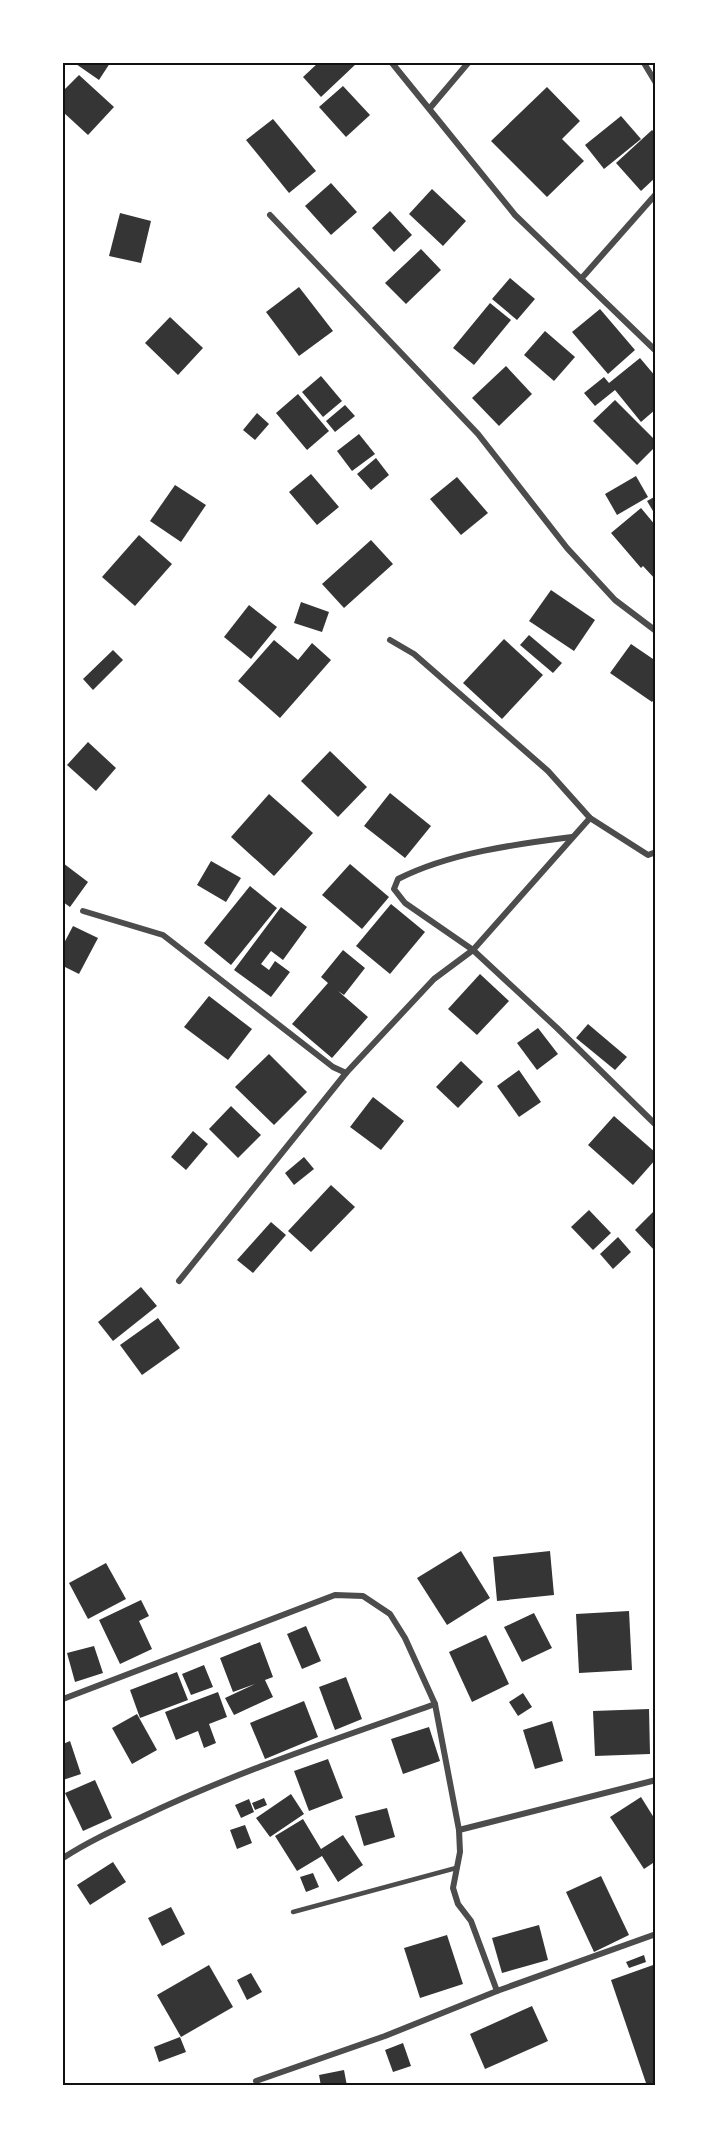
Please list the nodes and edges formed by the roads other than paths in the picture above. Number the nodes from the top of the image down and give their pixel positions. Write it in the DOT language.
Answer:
graph roads {
  1 [pos="392,63"];
  2 [pos="468,63"];
  3 [pos="644,63"];
  4 [pos="656,83"];
  5 [pos="430,108"];
  6 [pos="656,194"];
  7 [pos="270,215"];
  8 [pos="581,279"];
  9 [pos="656,351"];
  10 [pos="656,631"];
  11 [pos="390,639"];
  12 [pos="590,818"];
  13 [pos="573,837"];
  14 [pos="656,852"];
  15 [pos="83,911"];
  16 [pos="473,950"];
  17 [pos="346,1073"];
  18 [pos="656,1125"];
  19 [pos="179,1281"];
  20 [pos="63,1699"];
  21 [pos="435,1704"];
  22 [pos="656,1780"];
  23 [pos="459,1830"];
  24 [pos="63,1858"];
  25 [pos="456,1868"];
  26 [pos="293,1912"];
  27 [pos="656,1934"];
  28 [pos="497,1991"];
  29 [pos="256,2081"];
  1 -- 5 [label="street"];
  2 -- 5 [label="street"];
  3 -- 4 [label="street"];
  5 -- 8 [label="street"];
  6 -- 8 [label="street"];
  7 -- 10 [label="street"];
  8 -- 9 [label="street"];
  11 -- 12 [label="street"];
  12 -- 13 [label="street"];
  12 -- 14 [label="street"];
  13 -- 16 [label="street"];
  13 -- 16 [label="street"];
  15 -- 17 [label="street"];
  16 -- 17 [label="street"];
  16 -- 18 [label="street"];
  17 -- 19 [label="street"];
  20 -- 21 [label="street"];
  21 -- 23 [label="street"];
  21 -- 24 [label="street"];
  22 -- 23 [label="street"];
  23 -- 25 [label="street"];
  25 -- 26 [label="lane"];
  25 -- 28 [label="street"];
  27 -- 28 [label="street"];
  28 -- 29 [label="street"];
}
